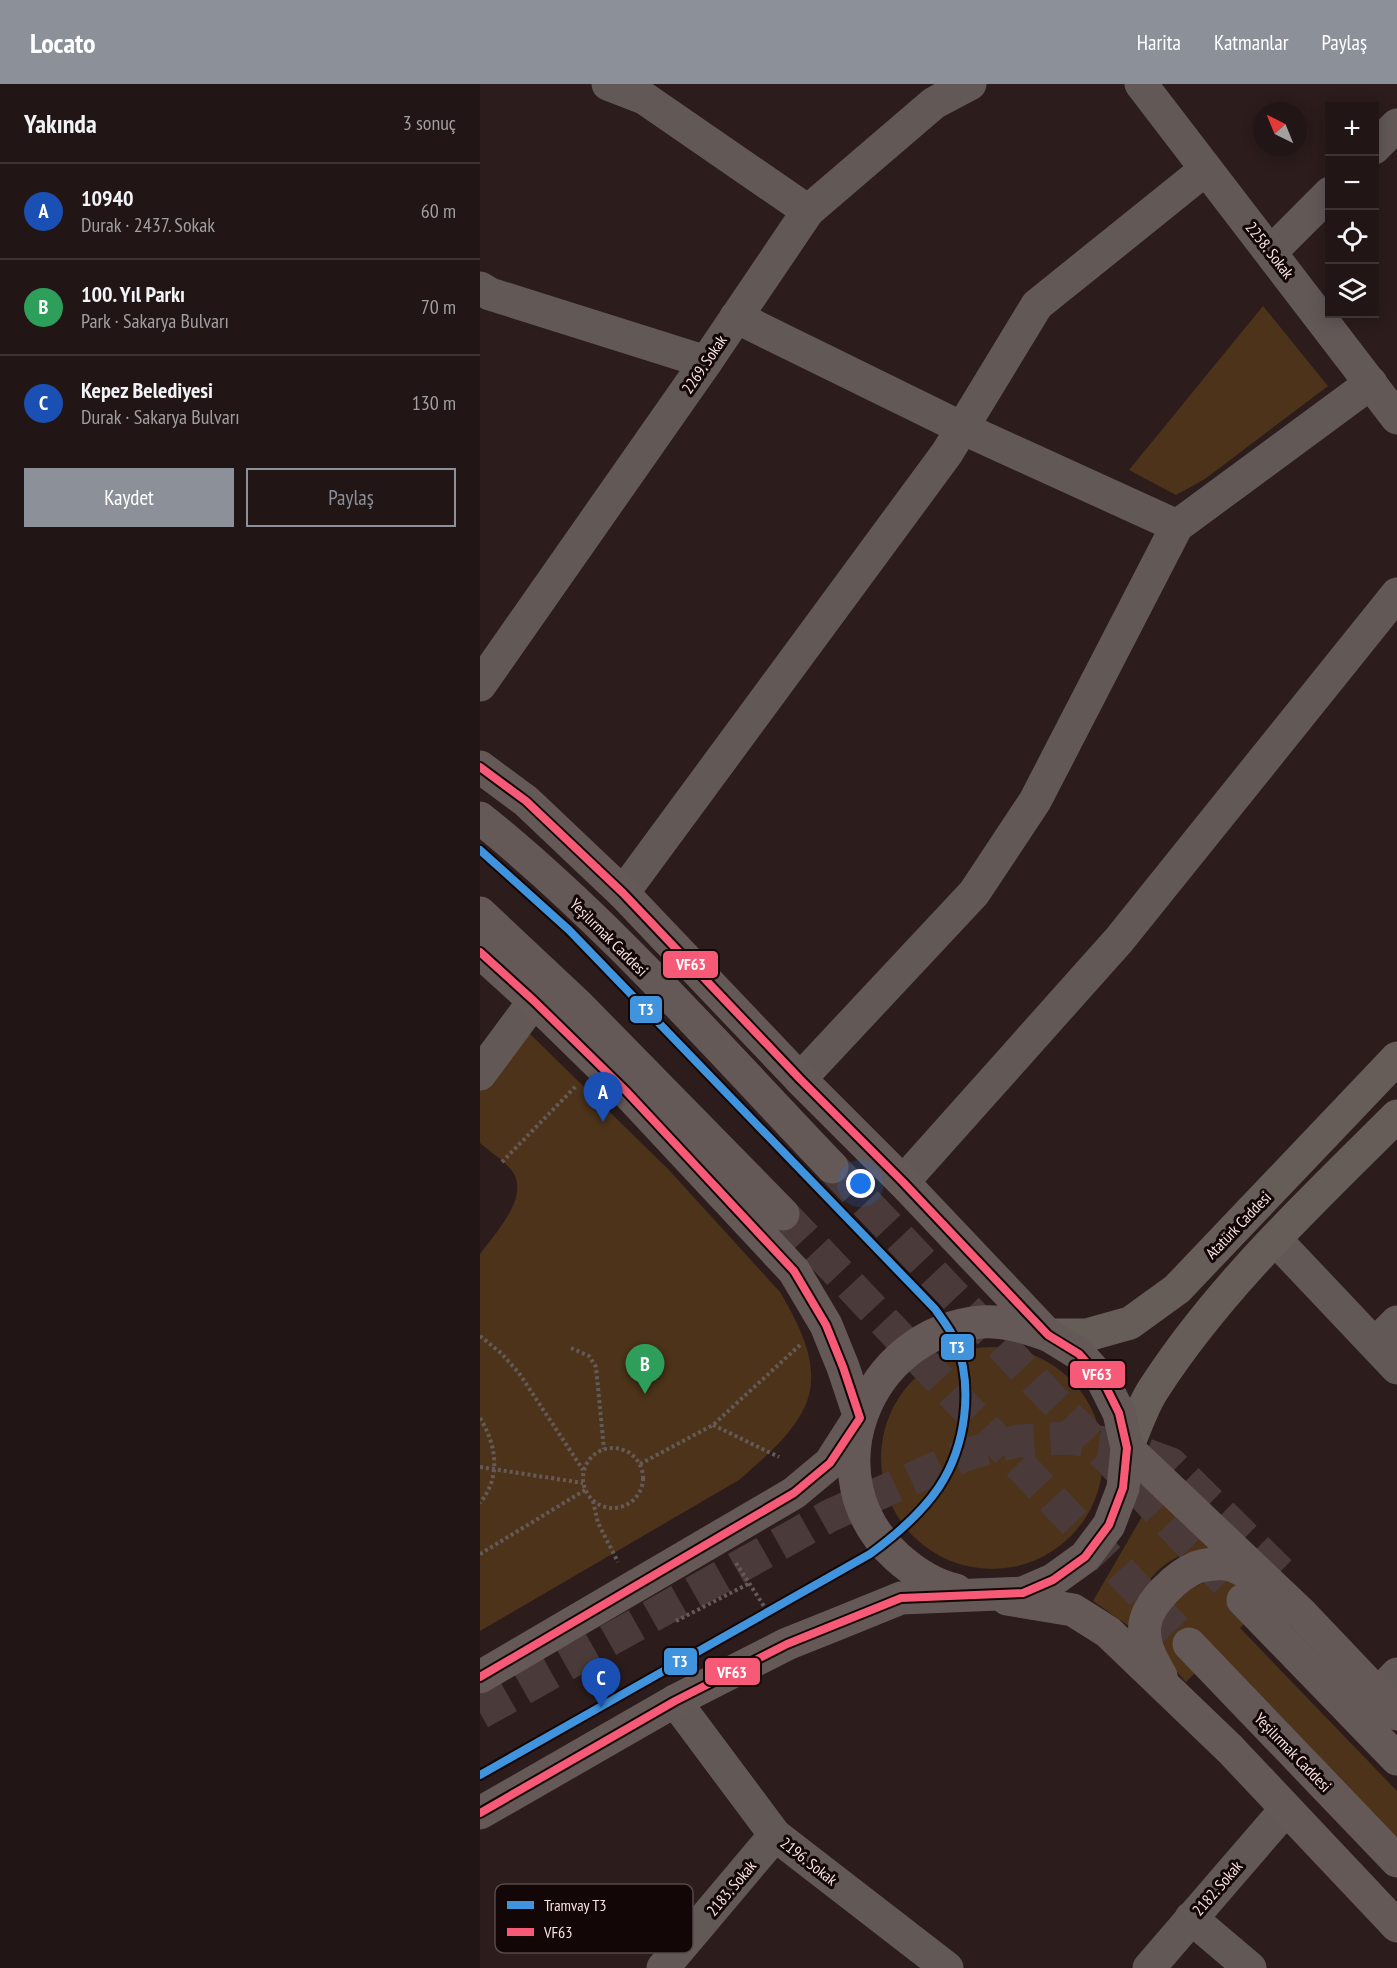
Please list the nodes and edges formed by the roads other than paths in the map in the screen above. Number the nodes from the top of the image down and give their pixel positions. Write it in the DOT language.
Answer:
graph roads {
  1 [pos="608,84"];
  2 [pos="970,84"];
  3 [pos="1141,84"];
  4 [pos="924,93"];
  5 [pos="1397,125"];
  6 [pos="1379,143"];
  7 [pos="1206,169"];
  8 [pos="1325,197"];
  9 [pos="808,211"];
  10 [pos="1271,252"];
  11 [pos="480,288"];
  12 [pos="736,317"];
  13 [pos="706,362"];
  14 [pos="1371,383"];
  15 [pos="1397,418"];
  16 [pos="962,428"];
  17 [pos="1177,526"];
  18 [pos="1397,594"];
  19 [pos="480,685"];
  20 [pos="480,766"];
  21 [pos="480,818"];
  22 [pos="623,893"];
  23 [pos="480,913"];
  24 [pos="480,952"];
  25 [pos="534,1001"];
  26 [pos="1397,1058"];
  27 [pos="480,1074"];
  28 [pos="800,1078"];
  29 [pos="1397,1116"];
  30 [pos="832,1167"];
  31 [pos="903,1182"];
  32 [pos="783,1214"];
  33 [pos="1275,1239"];
  34 [pos="1386,1333"];
  35 [pos="1048,1335"];
  36 [pos="1397,1368"];
  37 [pos="860,1418"];
  38 [pos="1126,1448"];
  39 [pos="985,1595"];
  40 [pos="1243,1600"];
  41 [pos="1302,1614"];
  42 [pos="1189,1644"];
  43 [pos="480,1677"];
  44 [pos="1167,1690"];
  45 [pos="1391,1694"];
  46 [pos="675,1701"];
  47 [pos="1397,1759"];
  48 [pos="1286,1809"];
  49 [pos="480,1812"];
  50 [pos="775,1835"];
  51 [pos="1397,1861"];
  52 [pos="1191,1918"];
  53 [pos="1397,1926"];
  54 [pos="693,1932"];
  55 [pos="676,1953"];
  56 [pos="663,1968"];
  57 [pos="947,1968"];
  58 [pos="1149,1968"];
  59 [pos="1250,1968"];
  1 -- 9 [label="street"];
  2 -- 4 [label="street, 2269. Sokak"];
  3 -- 7 [label="street, 2258. Sokak"];
  4 -- 9 [label="street, 2269. Sokak"];
  5 -- 6 [label="street"];
  7 -- 10 [label="street, 2258. Sokak"];
  7 -- 16 [label="street"];
  8 -- 10 [label="street"];
  9 -- 12 [label="street, 2269. Sokak"];
  10 -- 14 [label="street, 2258. Sokak"];
  11 -- 13 [label="street"];
  12 -- 13 [label="street, 2269. Sokak"];
  12 -- 16 [label="street"];
  13 -- 19 [label="street, 2269. Sokak"];
  14 -- 15 [label="street, 2258. Sokak"];
  14 -- 17 [label="street"];
  16 -- 17 [label="street"];
  16 -- 22 [label="street"];
  17 -- 28 [label="street"];
  18 -- 31 [label="street"];
  20 -- 22 [label="main road"];
  21 -- 30 [label="main road, Yeşilırmak Caddesi"];
  22 -- 28 [label="main road"];
  23 -- 32 [label="main road"];
  24 -- 25 [label="main road"];
  25 -- 27 [label="street"];
  25 -- 37 [label="main road"];
  26 -- 35 [label="main road, Atatürk Caddesi"];
  28 -- 31 [label="main road"];
  29 -- 33 [label="main road"];
  31 -- 35 [label="main road"];
  33 -- 34 [label="street"];
  33 -- 38 [label="main road"];
  34 -- 36 [label="street"];
  35 -- 37 [label="main road"];
  35 -- 38 [label="main road"];
  37 -- 39 [label="main road"];
  37 -- 43 [label="main road"];
  38 -- 39 [label="main road"];
  38 -- 41 [label="main road"];
  39 -- 44 [label="main road"];
  39 -- 46 [label="main road"];
  40 -- 47 [label="main road"];
  41 -- 44 [label="main road"];
  41 -- 45 [label="main road"];
  42 -- 51 [label="main road, Yeşilırmak Caddesi"];
  44 -- 48 [label="main road"];
  46 -- 49 [label="main road"];
  46 -- 50 [label="street, 2196. Sokak"];
  48 -- 52 [label="street, 2182. Sokak"];
  48 -- 53 [label="main road"];
  50 -- 54 [label="street, 2183. Sokak"];
  50 -- 57 [label="street, 2196. Sokak"];
  52 -- 58 [label="street, 2182. Sokak"];
  52 -- 59 [label="street"];
  55 -- 56 [label="street, 2183. Sokak"];
}
